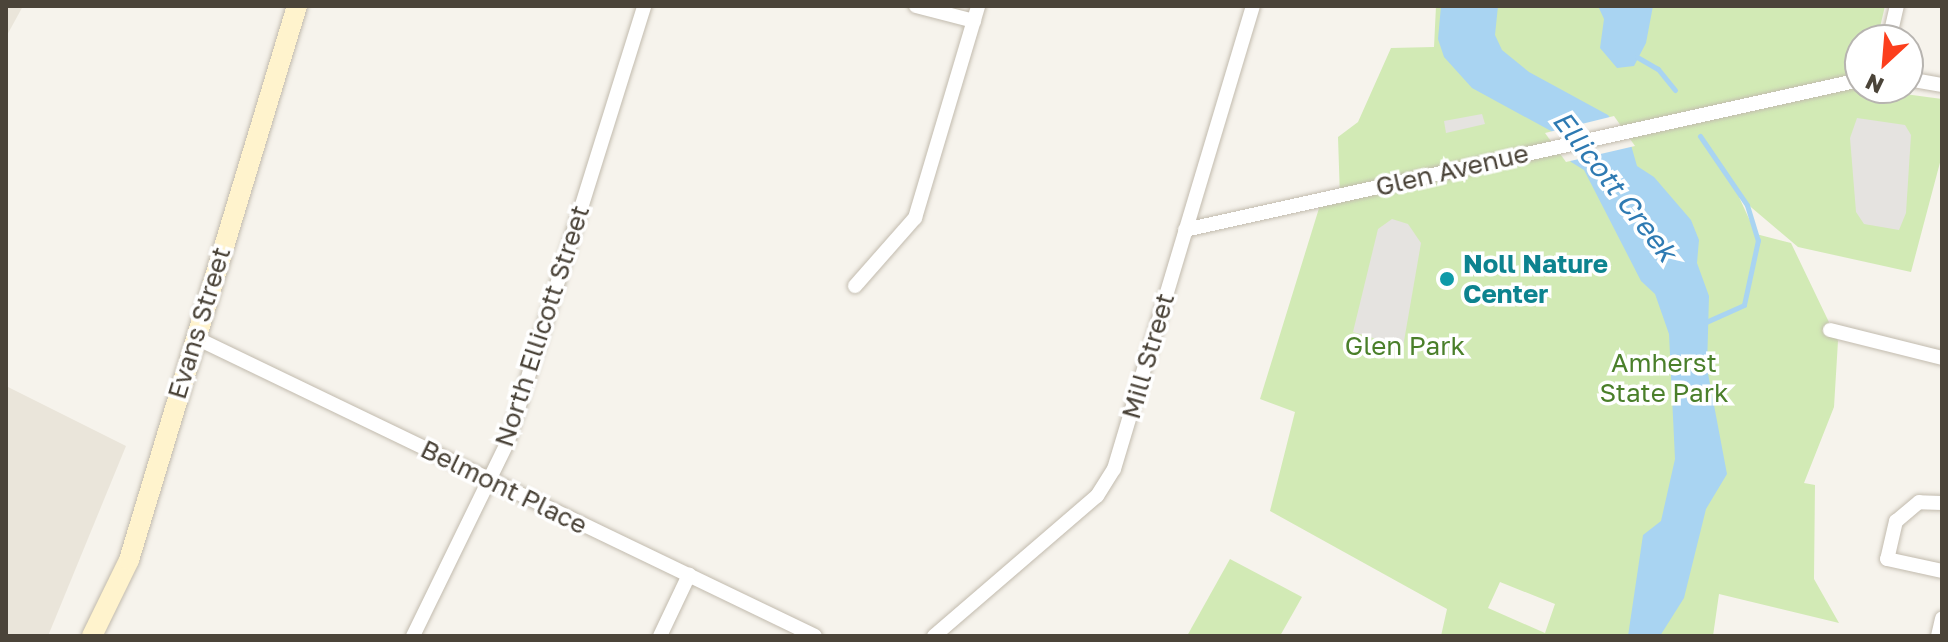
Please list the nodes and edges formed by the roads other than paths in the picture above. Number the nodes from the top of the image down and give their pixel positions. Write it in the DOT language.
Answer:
graph roads {
  1 [pos="297,6"];
  2 [pos="644,6"];
  3 [pos="916,6"];
  4 [pos="978,6"];
  5 [pos="1253,6"];
  6 [pos="974,21"];
  7 [pos="1844,83"];
  8 [pos="1185,230"];
  9 [pos="855,286"];
  10 [pos="1830,330"];
  11 [pos="194,337"];
  12 [pos="1942,358"];
  13 [pos="489,480"];
  14 [pos="1942,503"];
  15 [pos="1942,571"];
  16 [pos="689,575"];
  17 [pos="1942,618"];
  18 [pos="92,636"];
  19 [pos="413,636"];
  20 [pos="660,636"];
  21 [pos="815,636"];
  22 [pos="934,636"];
  23 [pos="1938,636"];
  1 -- 11 [label="street, Evans Street"];
  2 -- 13 [label="street, North Ellicott Street"];
  3 -- 6 [label="street"];
  4 -- 6 [label="street"];
  5 -- 8 [label="street, Mill Street"];
  6 -- 9 [label="street"];
  7 -- 8 [label="street, Glen Avenue"];
  8 -- 22 [label="street, Mill Street"];
  10 -- 12 [label="street"];
  11 -- 13 [label="street, Belmont Place"];
  11 -- 18 [label="street, Evans Street"];
  13 -- 16 [label="street, Belmont Place"];
  13 -- 19 [label="street, North Ellicott Street"];
  14 -- 15 [label="street"];
  16 -- 20 [label="street"];
  16 -- 21 [label="street, Belmont Place"];
  17 -- 23 [label="street"];
}
